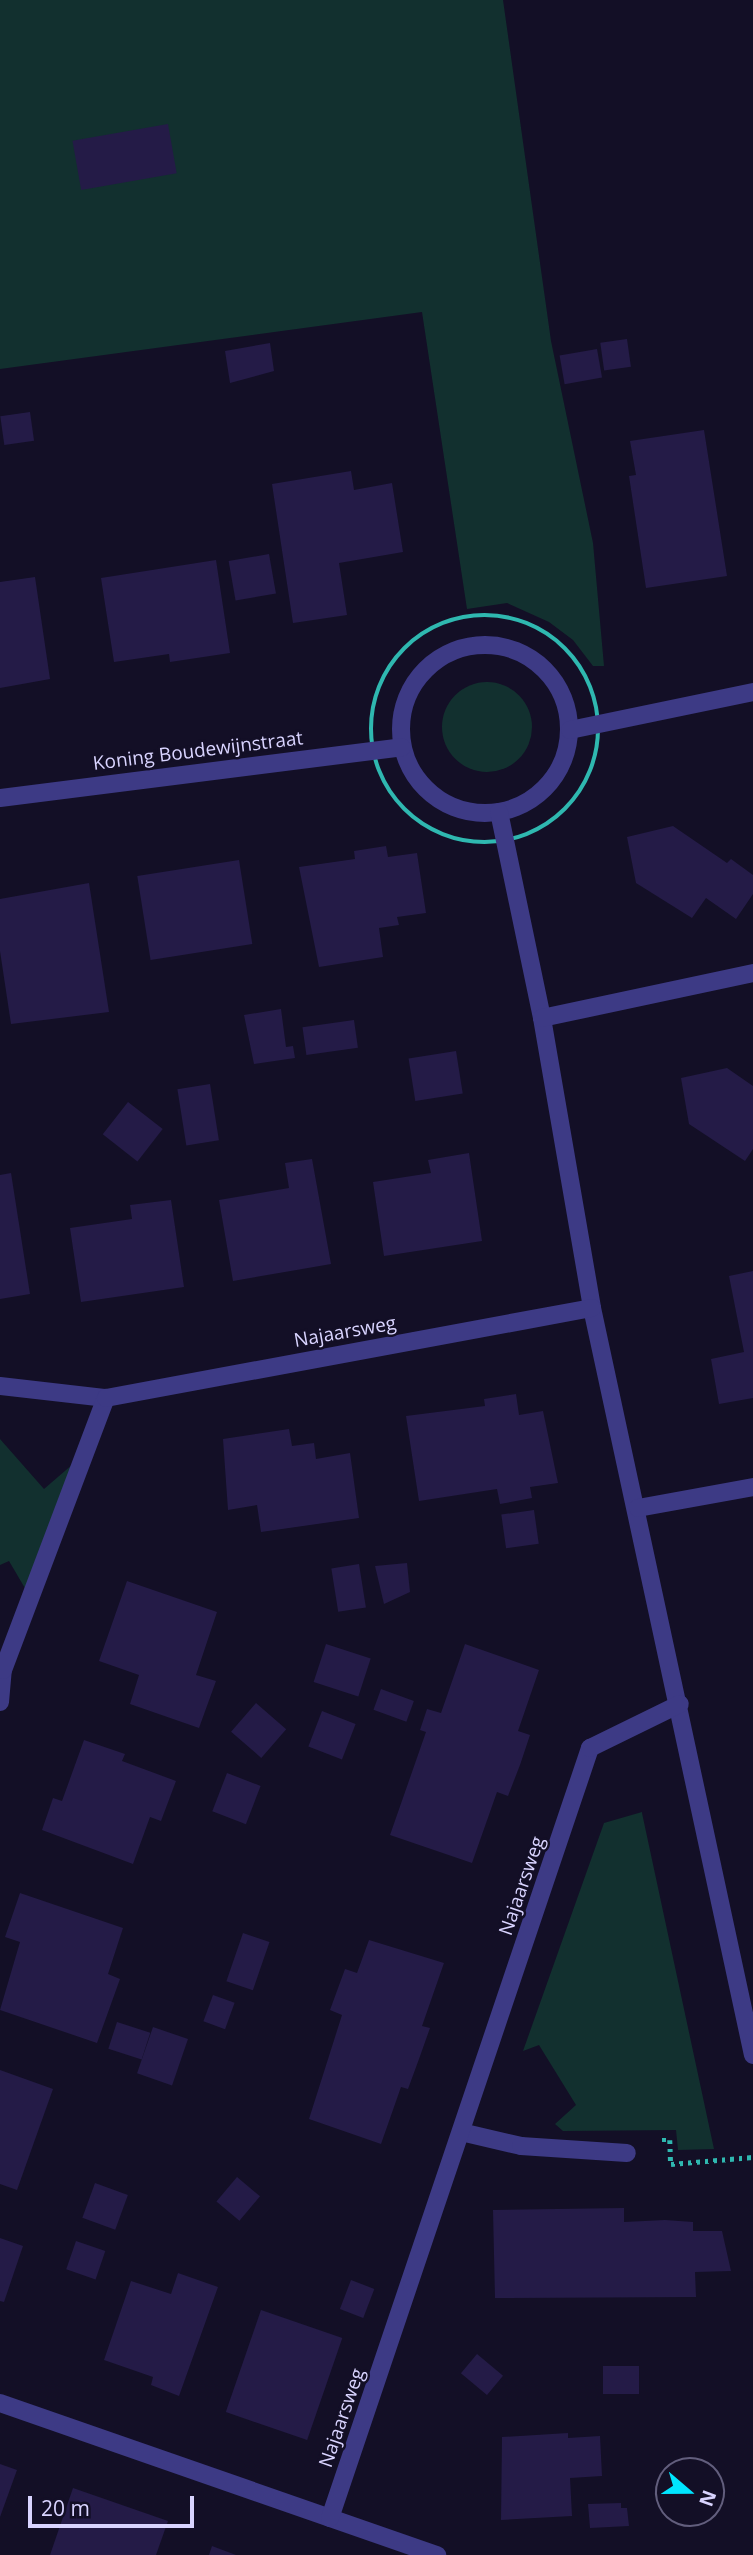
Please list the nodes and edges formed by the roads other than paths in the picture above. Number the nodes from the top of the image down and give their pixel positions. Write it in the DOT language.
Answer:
graph roads {
  1 [pos="753,692"];
  2 [pos="570,730"];
  3 [pos="402,747"];
  4 [pos="0,798"];
  5 [pos="499,812"];
  6 [pos="753,973"];
  7 [pos="542,1018"];
  8 [pos="592,1308"];
  9 [pos="0,1386"];
  10 [pos="106,1398"];
  11 [pos="753,1487"];
  12 [pos="638,1508"];
  13 [pos="1,1670"];
  14 [pos="0,1702"];
  15 [pos="680,1704"];
  16 [pos="753,2055"];
  17 [pos="461,2132"];
  18 [pos="627,2153"];
  19 [pos="0,2403"];
  20 [pos="330,2518"];
  21 [pos="437,2555"];
  1 -- 2 [label="street"];
  2 -- 3 [label="street"];
  2 -- 5 [label="street"];
  3 -- 4 [label="street, Koning Boudewijnstraat"];
  3 -- 5 [label="street"];
  5 -- 7 [label="street"];
  6 -- 7 [label="street"];
  7 -- 8 [label="street"];
  8 -- 10 [label="street, Najaarsweg"];
  8 -- 12 [label="street"];
  9 -- 10 [label="street, Najaarsweg"];
  10 -- 13 [label="street"];
  11 -- 12 [label="street"];
  12 -- 15 [label="street"];
  13 -- 14 [label="street"];
  15 -- 16 [label="street"];
  15 -- 17 [label="street, Najaarsweg"];
  17 -- 18 [label="street"];
  17 -- 20 [label="street, Najaarsweg"];
  19 -- 20 [label="street"];
  20 -- 21 [label="street"];
}
